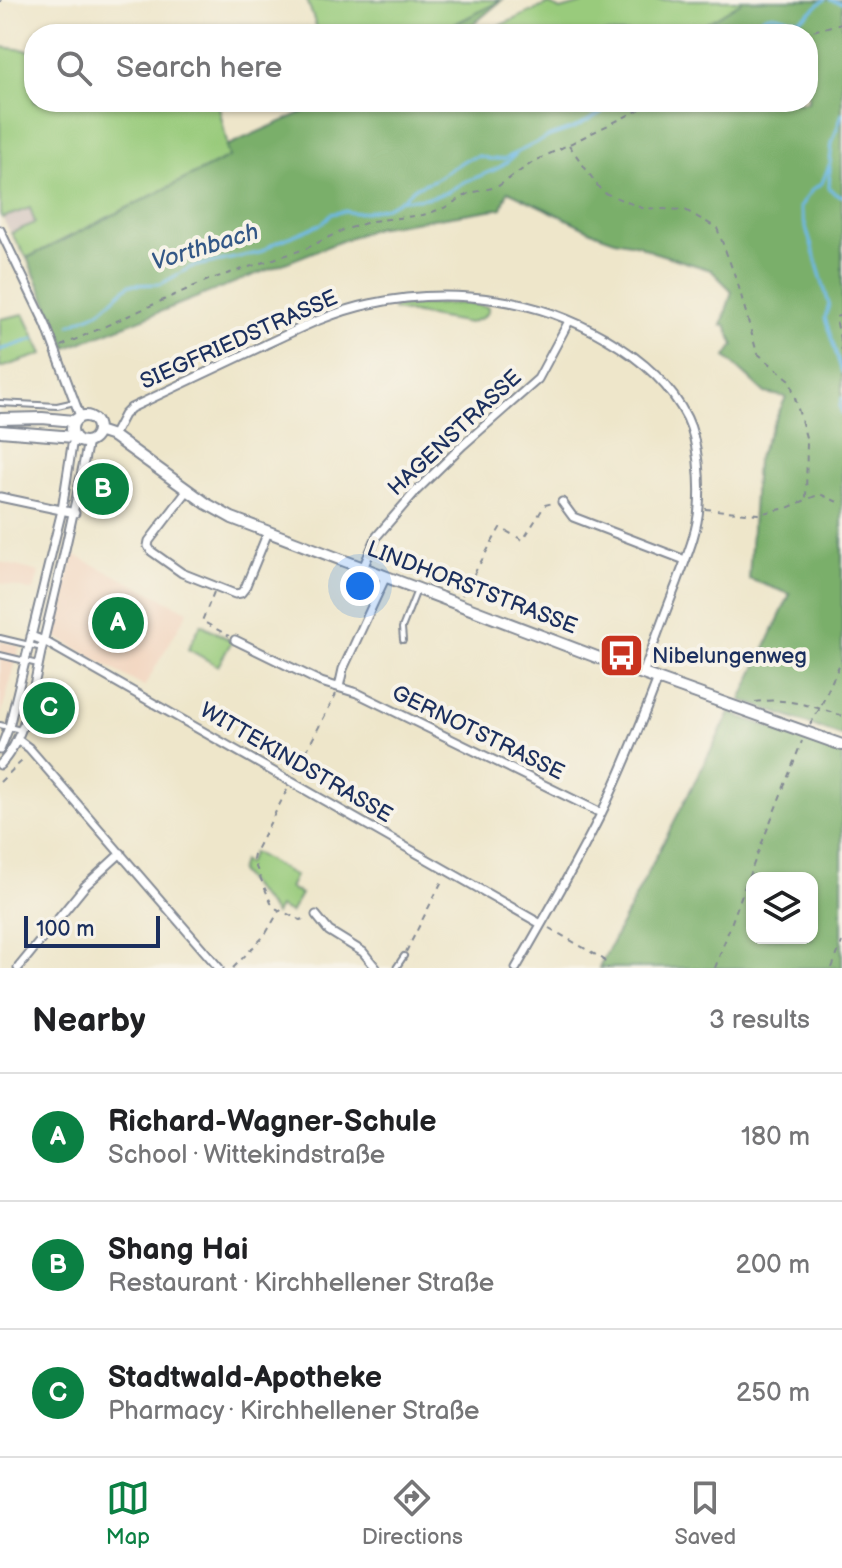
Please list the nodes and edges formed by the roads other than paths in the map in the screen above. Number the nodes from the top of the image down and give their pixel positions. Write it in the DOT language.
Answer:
graph roads {
  1 [pos="0,230"];
  2 [pos="569,321"];
  3 [pos="75,402"];
  4 [pos="0,403"];
  5 [pos="0,419"];
  6 [pos="77,419"];
  7 [pos="0,431"];
  8 [pos="98,431"];
  9 [pos="113,436"];
  10 [pos="75,438"];
  11 [pos="88,441"];
  12 [pos="188,490"];
  13 [pos="0,497"];
  14 [pos="562,502"];
  15 [pos="62,510"];
  16 [pos="75,513"];
  17 [pos="268,532"];
  18 [pos="685,560"];
  19 [pos="363,568"];
  20 [pos="386,576"];
  21 [pos="418,588"];
  22 [pos="0,638"];
  23 [pos="30,640"];
  24 [pos="235,640"];
  25 [pos="403,640"];
  26 [pos="43,644"];
  27 [pos="0,655"];
  28 [pos="25,662"];
  29 [pos="38,664"];
  30 [pos="643,674"];
  31 [pos="658,679"];
  32 [pos="339,687"];
  33 [pos="0,725"];
  34 [pos="21,730"];
  35 [pos="8,731"];
  36 [pos="18,739"];
  37 [pos="842,745"];
  38 [pos="0,750"];
  39 [pos="1,761"];
  40 [pos="601,813"];
  41 [pos="121,853"];
  42 [pos="316,915"];
  43 [pos="541,924"];
  44 [pos="404,956"];
  45 [pos="18,968"];
  46 [pos="219,968"];
  47 [pos="376,968"];
  48 [pos="396,968"];
  49 [pos="516,968"];
  1 -- 3 [label="street"];
  2 -- 9 [label="street, SIEGFRIEDSTRASSE"];
  2 -- 18 [label="street, SIEGFRIEDSTRASSE"];
  2 -- 19 [label="street, HAGENSTRASSE"];
  3 -- 4 [label="lane"];
  3 -- 6 [label="street"];
  5 -- 6 [label="street"];
  6 -- 8 [label="street"];
  6 -- 10 [label="street"];
  7 -- 10 [label="street"];
  8 -- 9 [label="street, LINDHORSTSTRASSE"];
  8 -- 11 [label="street"];
  9 -- 12 [label="street, LINDHORSTSTRASSE"];
  10 -- 11 [label="street"];
  10 -- 15 [label="street"];
  11 -- 16 [label="street"];
  12 -- 17 [label="street, LINDHORSTSTRASSE"];
  12 -- 17 [label="street"];
  13 -- 15 [label="street"];
  14 -- 18 [label="street"];
  15 -- 16 [label="street"];
  15 -- 23 [label="street"];
  16 -- 26 [label="street"];
  17 -- 19 [label="street, LINDHORSTSTRASSE"];
  18 -- 30 [label="street, SIEGFRIEDSTRASSE"];
  19 -- 20 [label="street, LINDHORSTSTRASSE"];
  20 -- 21 [label="street, LINDHORSTSTRASSE"];
  20 -- 32 [label="street"];
  21 -- 25 [label="lane"];
  21 -- 30 [label="street, LINDHORSTSTRASSE"];
  22 -- 23 [label="lane"];
  23 -- 26 [label="street, WITTEKINDSTRASSE"];
  23 -- 28 [label="street"];
  24 -- 32 [label="street, GERNOTSTRASSE"];
  26 -- 29 [label="street"];
  26 -- 43 [label="street, WITTEKINDSTRASSE"];
  27 -- 28 [label="lane"];
  28 -- 29 [label="lane"];
  28 -- 35 [label="street"];
  29 -- 34 [label="street"];
  30 -- 31 [label="street, LINDHORSTSTRASSE"];
  31 -- 37 [label="street, LINDHORSTSTRASSE"];
  31 -- 40 [label="street"];
  32 -- 40 [label="street, GERNOTSTRASSE"];
  33 -- 35 [label="lane"];
  34 -- 35 [label="lane"];
  34 -- 36 [label="street"];
  35 -- 36 [label="street"];
  35 -- 38 [label="street"];
  36 -- 39 [label="street"];
  36 -- 41 [label="street"];
  40 -- 43 [label="street"];
  41 -- 45 [label="street"];
  41 -- 46 [label="street"];
  42 -- 47 [label="street"];
  43 -- 49 [label="street"];
  44 -- 48 [label="lane"];
}
